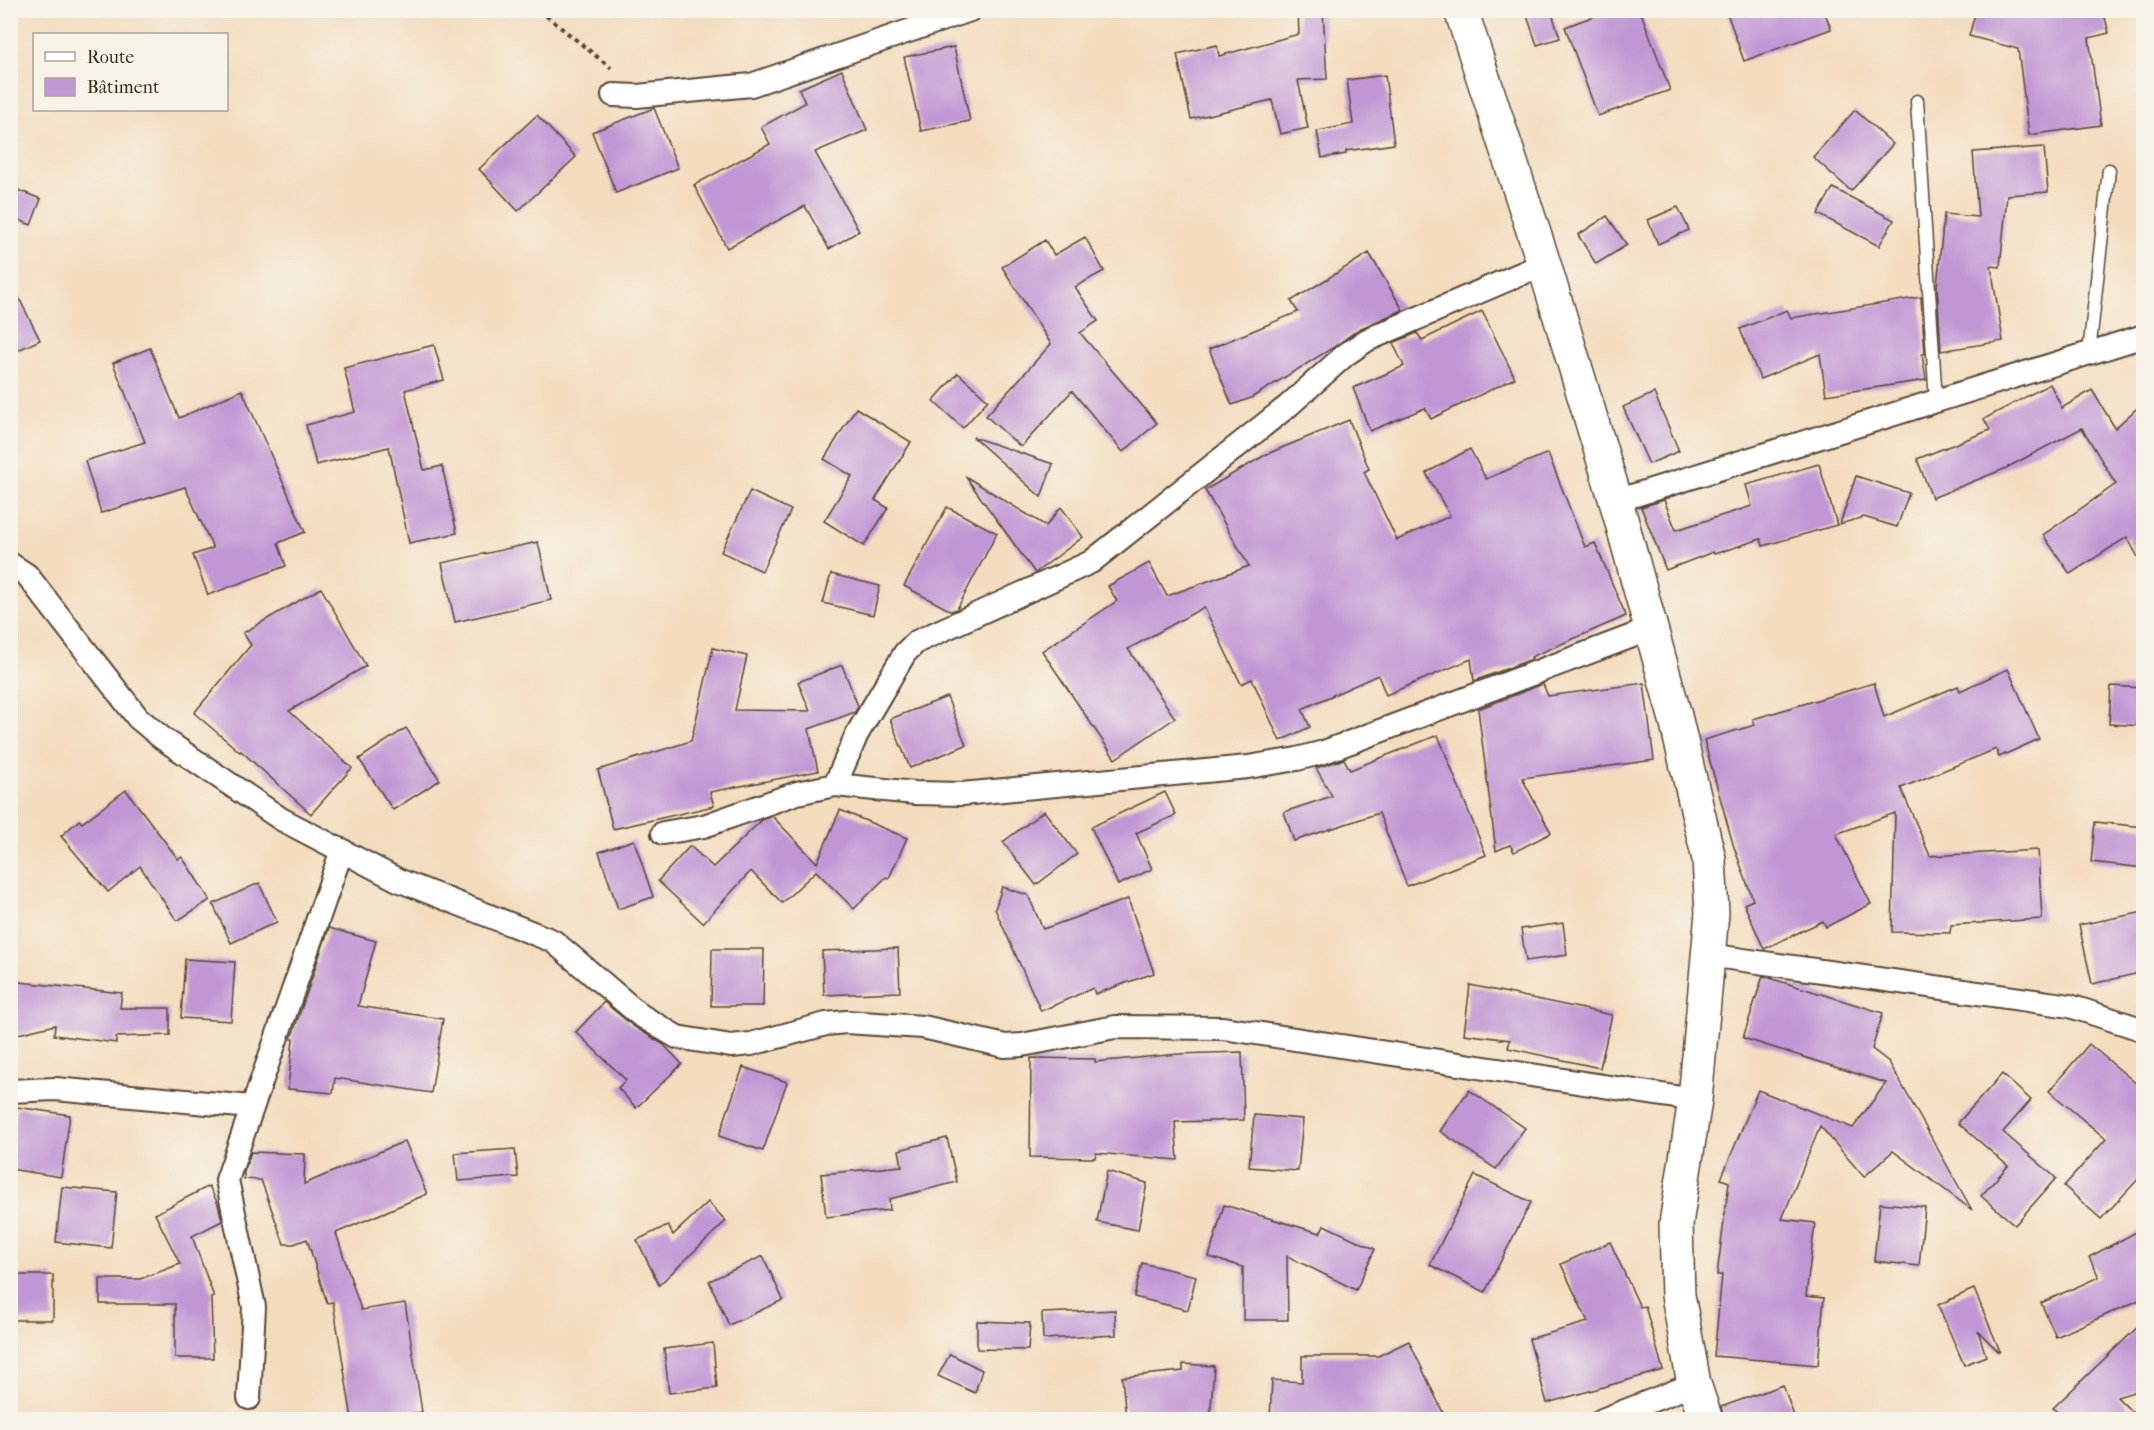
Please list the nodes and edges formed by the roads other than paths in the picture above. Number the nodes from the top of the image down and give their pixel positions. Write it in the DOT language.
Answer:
graph roads {
  1 [pos="970,10"];
  2 [pos="1461,10"];
  3 [pos="613,95"];
  4 [pos="1917,101"];
  5 [pos="2109,170"];
  6 [pos="1544,264"];
  7 [pos="2144,336"];
  8 [pos="2089,353"];
  9 [pos="1936,402"];
  10 [pos="1616,501"];
  11 [pos="10,564"];
  12 [pos="1651,629"];
  13 [pos="835,785"];
  14 [pos="663,833"];
  15 [pos="342,850"];
  16 [pos="1708,955"];
  17 [pos="2144,1030"];
  18 [pos="10,1091"];
  19 [pos="1695,1100"];
  20 [pos="251,1107"];
  21 [pos="1694,1384"];
  22 [pos="249,1398"];
  23 [pos="1602,1419"];
  24 [pos="1706,1419"];
  1 -- 3 [label="street"];
  2 -- 6 [label="main road"];
  4 -- 9 [label="lane"];
  5 -- 8 [label="lane"];
  6 -- 10 [label="main road"];
  6 -- 13 [label="street"];
  7 -- 8 [label="street"];
  8 -- 9 [label="street"];
  9 -- 10 [label="street"];
  10 -- 12 [label="main road"];
  11 -- 15 [label="street"];
  12 -- 13 [label="street"];
  12 -- 16 [label="main road"];
  13 -- 14 [label="street"];
  15 -- 19 [label="street"];
  15 -- 20 [label="street"];
  16 -- 17 [label="street"];
  16 -- 19 [label="main road"];
  18 -- 20 [label="street"];
  19 -- 21 [label="main road"];
  20 -- 22 [label="street"];
  21 -- 23 [label="street"];
  21 -- 24 [label="main road"];
}
